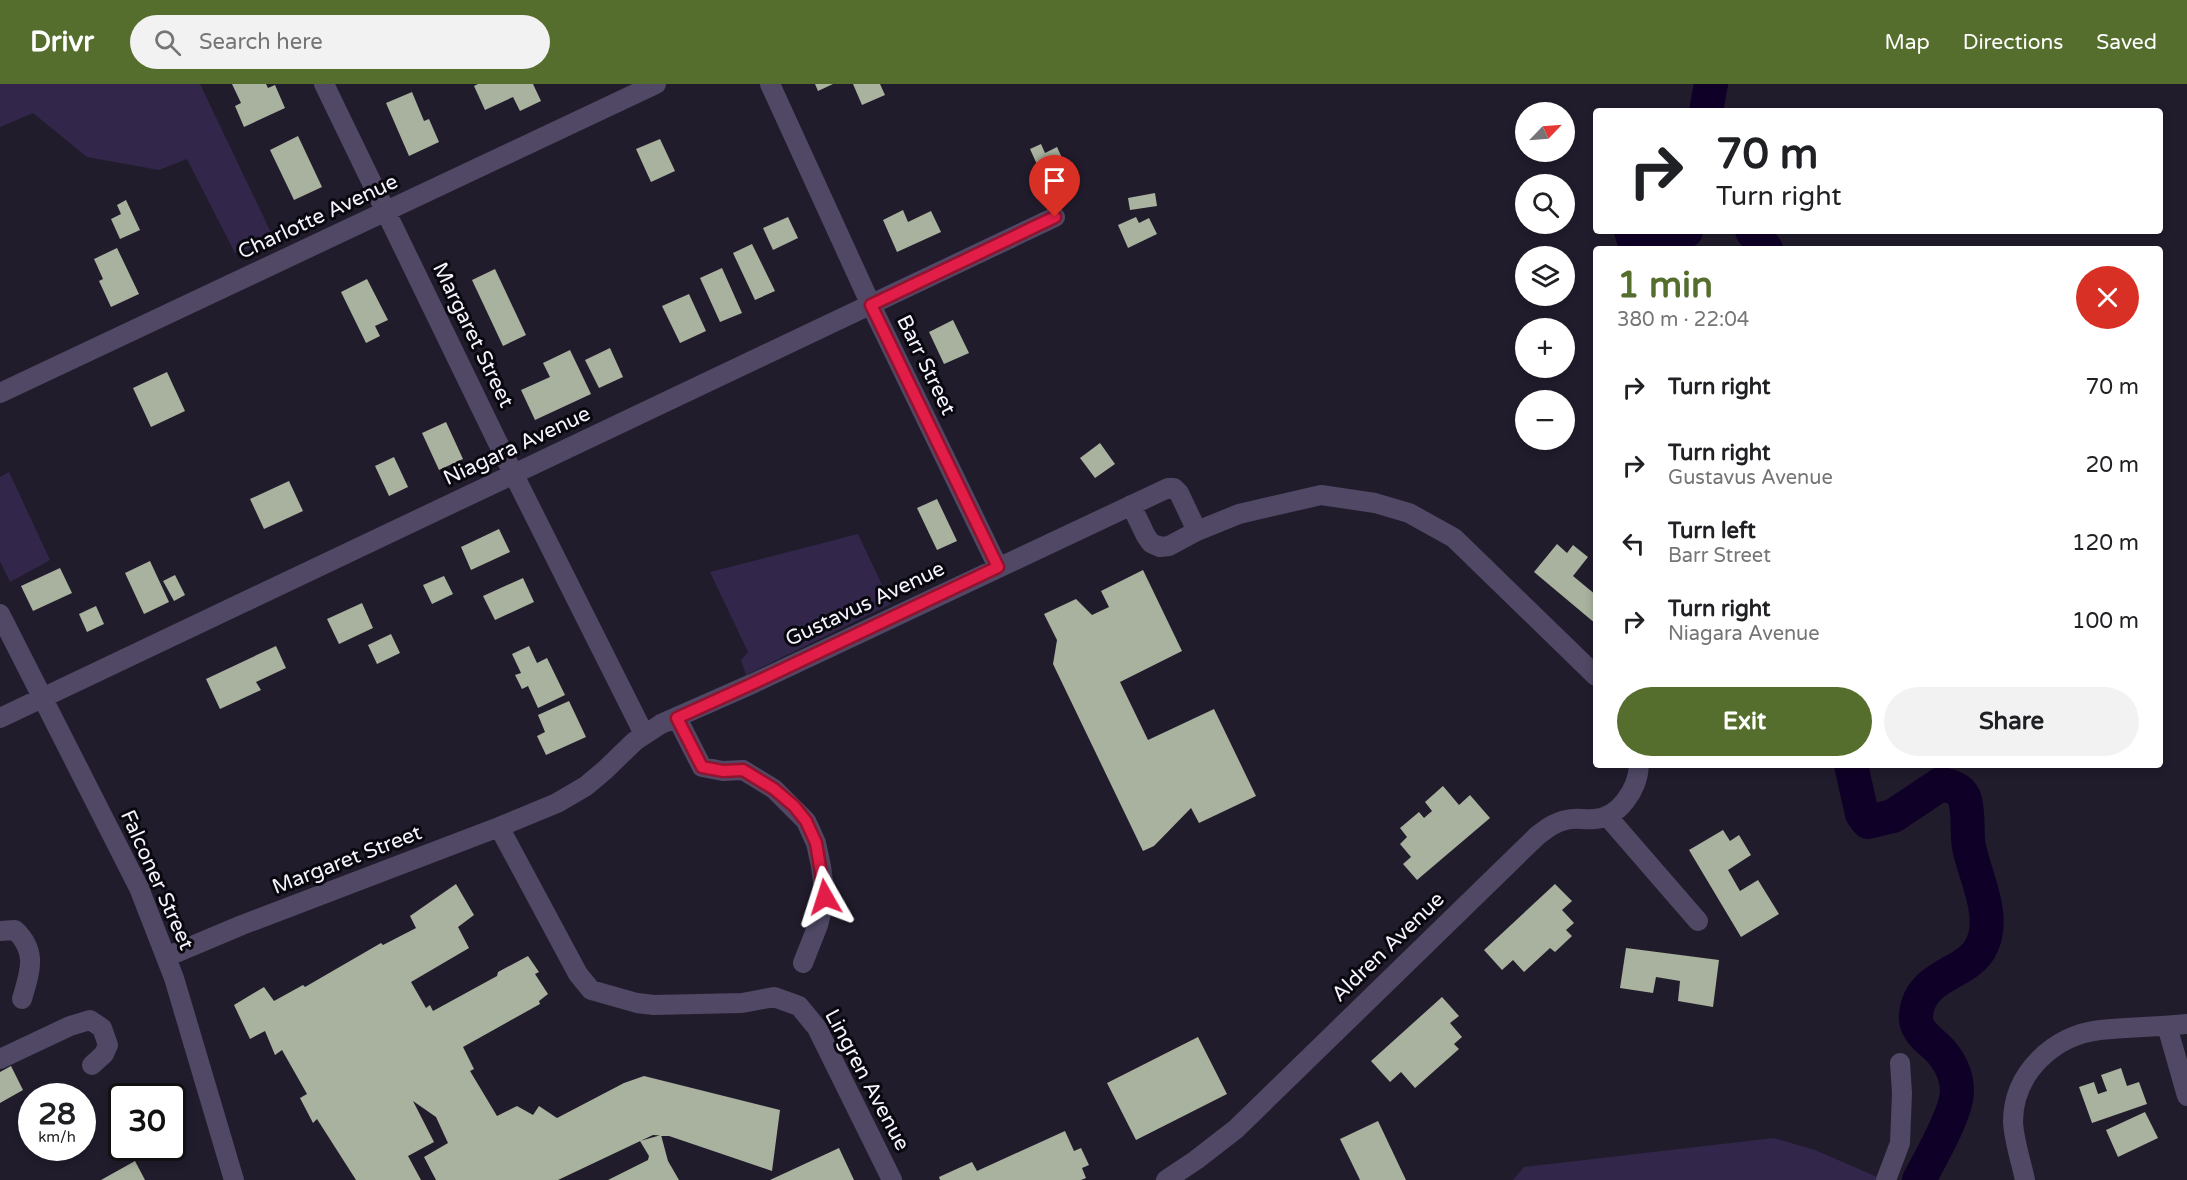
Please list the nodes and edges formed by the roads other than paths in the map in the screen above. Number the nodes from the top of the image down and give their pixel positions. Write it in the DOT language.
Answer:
graph roads {
  1 [pos="324,84"];
  2 [pos="656,84"];
  3 [pos="770,84"];
  4 [pos="386,211"];
  5 [pos="1055,217"];
  6 [pos="871,305"];
  7 [pos="0,393"];
  8 [pos="514,474"];
  9 [pos="1131,505"];
  10 [pos="1197,531"];
  11 [pos="998,567"];
  12 [pos="0,614"];
  13 [pos="1593,673"];
  14 [pos="42,698"];
  15 [pos="0,718"];
  16 [pos="677,718"];
  17 [pos="644,734"];
  18 [pos="1638,768"];
  19 [pos="546,808"];
  20 [pos="1607,816"];
  21 [pos="499,827"];
  22 [pos="1698,921"];
  23 [pos="0,931"];
  24 [pos="166,957"];
  25 [pos="803,963"];
  26 [pos="22,999"];
  27 [pos="2187,1024"];
  28 [pos="2167,1026"];
  29 [pos="0,1059"];
  30 [pos="1900,1063"];
  31 [pos="92,1065"];
  32 [pos="2187,1096"];
  33 [pos="234,1180"];
  34 [pos="892,1180"];
  35 [pos="1166,1180"];
  36 [pos="1886,1180"];
  37 [pos="2025,1180"];
  1 -- 4 [label="street, Margaret Street"];
  2 -- 4 [label="street, Charlotte Avenue"];
  3 -- 6 [label="street, Barr Street"];
  4 -- 7 [label="street, Charlotte Avenue"];
  4 -- 8 [label="street, Margaret Street"];
  5 -- 6 [label="street, Niagara Avenue"];
  6 -- 8 [label="street, Niagara Avenue"];
  6 -- 11 [label="street, Barr Street"];
  8 -- 14 [label="street, Niagara Avenue"];
  8 -- 17 [label="street, Margaret Street"];
  9 -- 10 [label="street"];
  9 -- 10 [label="street, Gustavus Avenue"];
  9 -- 11 [label="street, Gustavus Avenue"];
  10 -- 13 [label="street"];
  11 -- 16 [label="street, Gustavus Avenue"];
  12 -- 14 [label="street, Falconer Street"];
  14 -- 15 [label="street, Niagara Avenue"];
  14 -- 24 [label="street, Falconer Street"];
  16 -- 17 [label="street, Gustavus Avenue"];
  16 -- 25 [label="street"];
  17 -- 19 [label="street, Gustavus Avenue"];
  18 -- 20 [label="street"];
  19 -- 21 [label="street, Margaret Street"];
  20 -- 22 [label="street"];
  20 -- 35 [label="street, Aldren Avenue"];
  21 -- 24 [label="street, Margaret Street"];
  21 -- 34 [label="street, Lingren Avenue"];
  23 -- 26 [label="street"];
  24 -- 33 [label="street, Falconer Street"];
  27 -- 28 [label="street"];
  28 -- 32 [label="street"];
  28 -- 37 [label="street"];
  29 -- 31 [label="street"];
  30 -- 36 [label="street"];
}
